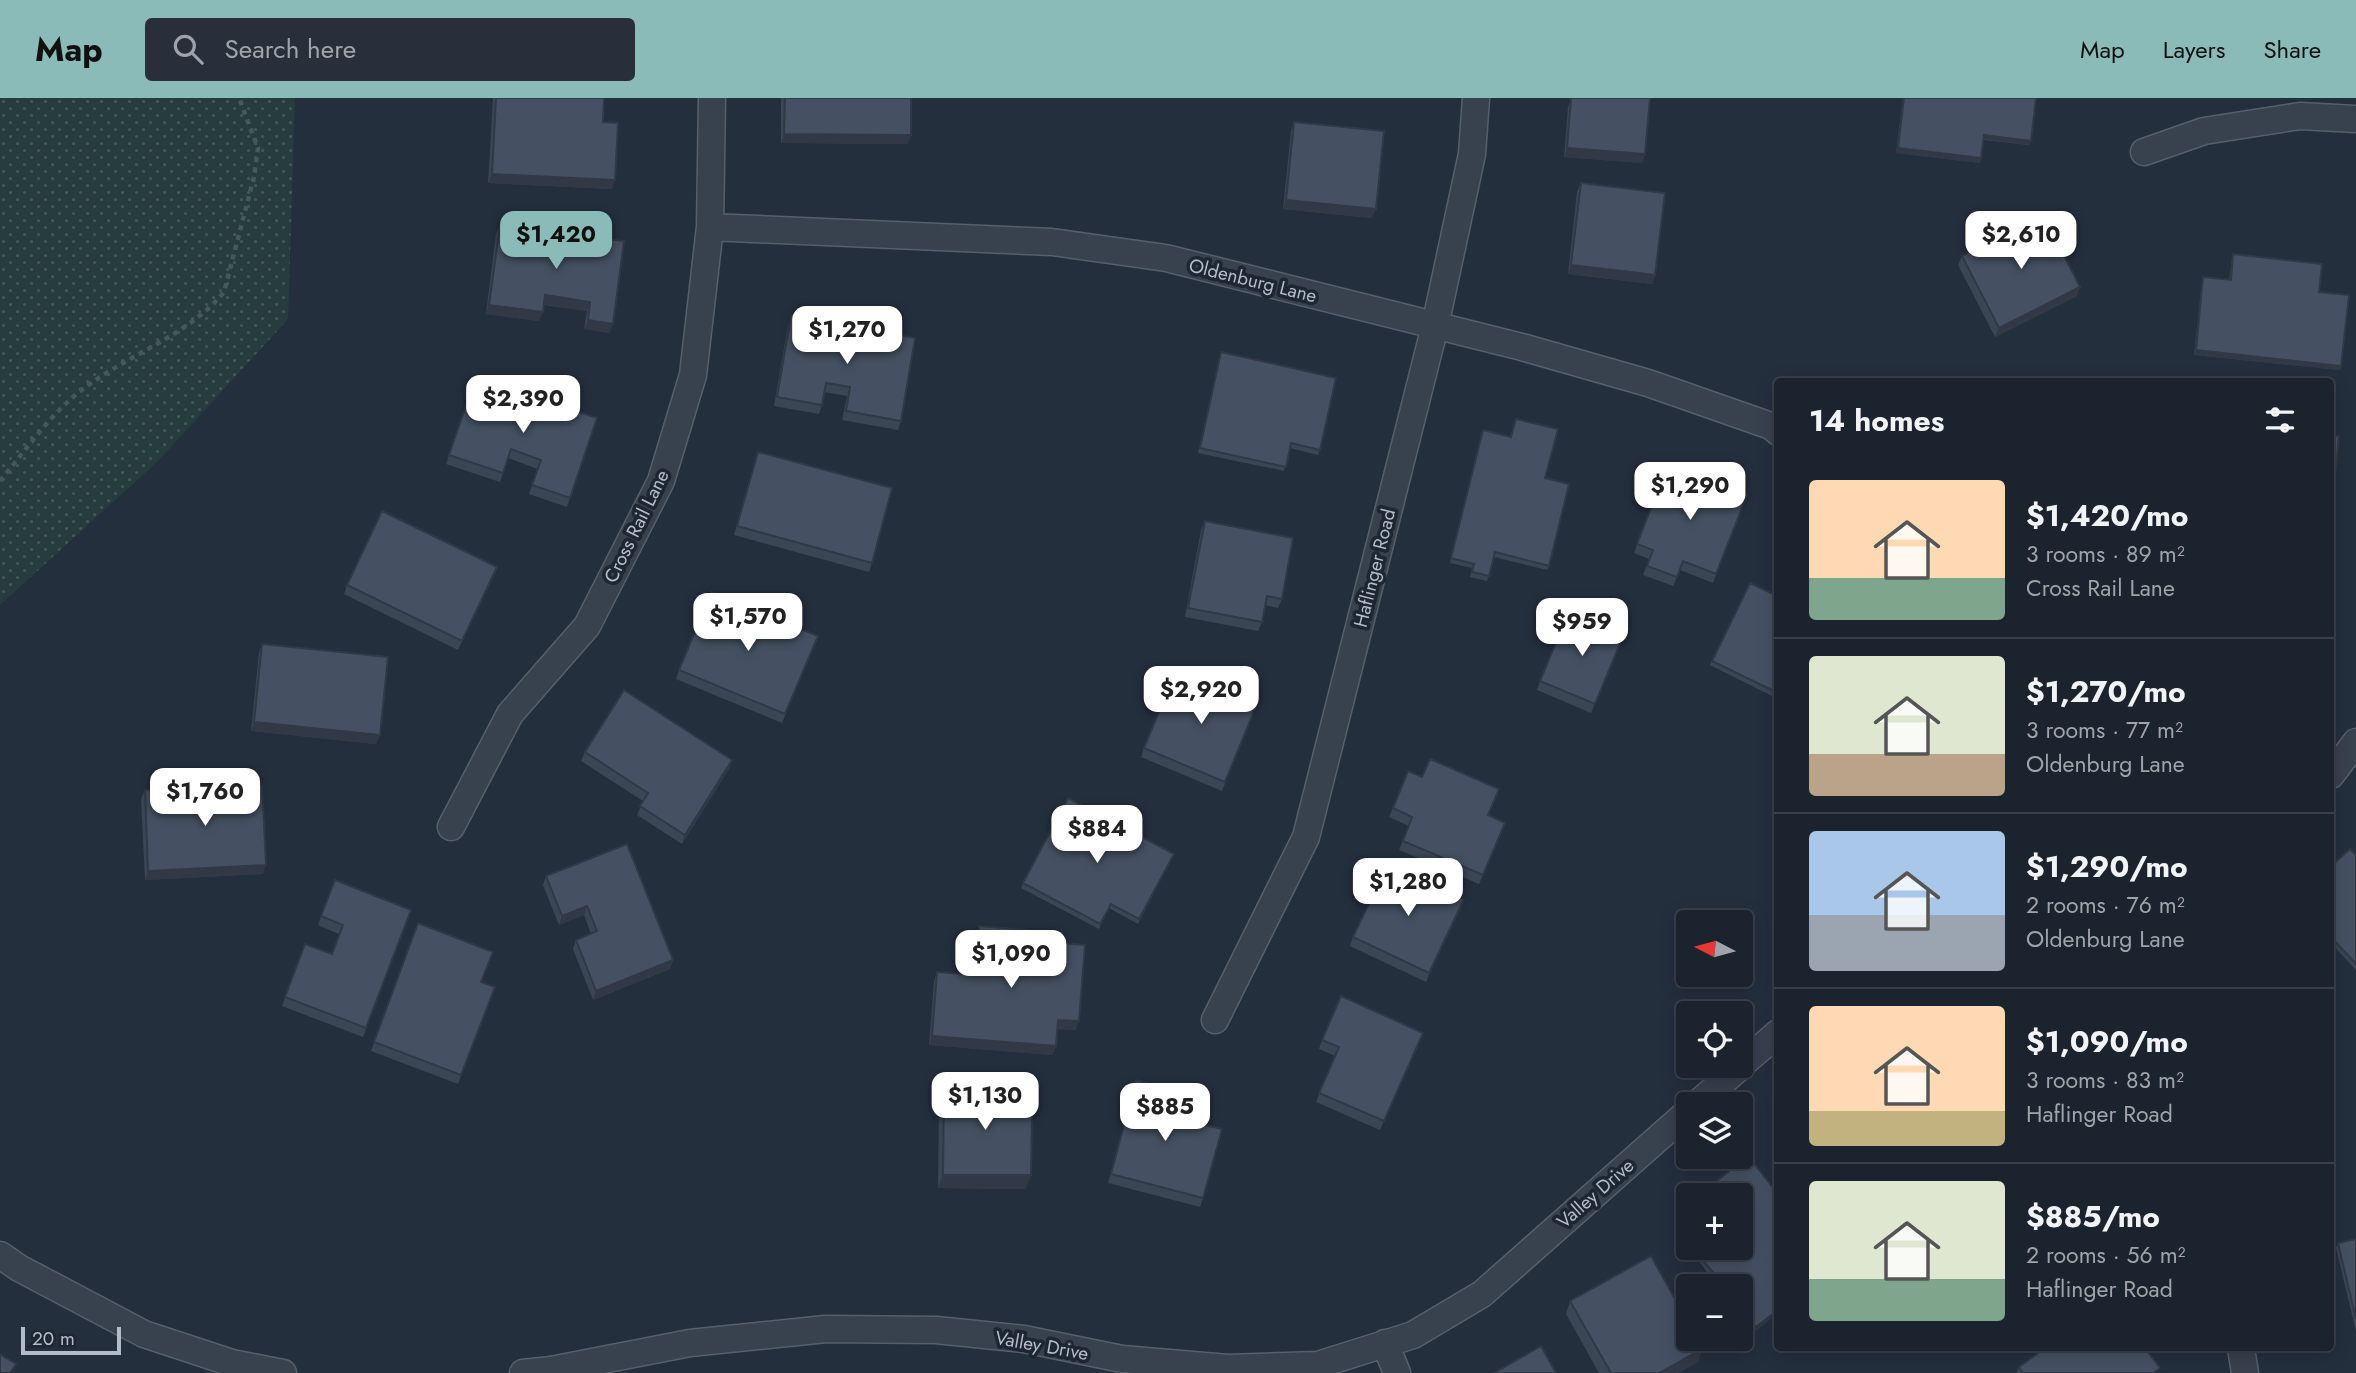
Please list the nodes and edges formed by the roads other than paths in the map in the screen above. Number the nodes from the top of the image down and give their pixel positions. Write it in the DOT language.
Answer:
graph roads {
  1 [pos="712,98"];
  2 [pos="1476,98"];
  3 [pos="2356,119"];
  4 [pos="2144,152"];
  5 [pos="710,227"];
  6 [pos="1435,326"];
  7 [pos="1774,429"];
  8 [pos="2356,742"];
  9 [pos="2334,771"];
  10 [pos="452,827"];
  11 [pos="1215,1020"];
  12 [pos="1774,1037"];
  13 [pos="1753,1055"];
  14 [pos="1727,1078"];
  15 [pos="1711,1092"];
  16 [pos="1676,1122"];
  17 [pos="0,1255"];
  18 [pos="1385,1343"];
  19 [pos="2241,1351"];
  20 [pos="283,1373"];
  21 [pos="523,1373"];
  22 [pos="1396,1373"];
  23 [pos="2245,1373"];
  1 -- 5 [label="street, Cross Rail Lane"];
  2 -- 6 [label="street, Haflinger Road"];
  3 -- 4 [label="street"];
  5 -- 6 [label="street, Oldenburg Lane"];
  5 -- 10 [label="street, Cross Rail Lane"];
  6 -- 7 [label="street, Oldenburg Lane"];
  6 -- 11 [label="street, Haflinger Road"];
  8 -- 9 [label="street"];
  12 -- 13 [label="street"];
  14 -- 15 [label="street"];
  16 -- 18 [label="street, Valley Drive"];
  17 -- 20 [label="street"];
  18 -- 21 [label="street, Valley Drive"];
  18 -- 22 [label="street"];
  19 -- 23 [label="street"];
}
